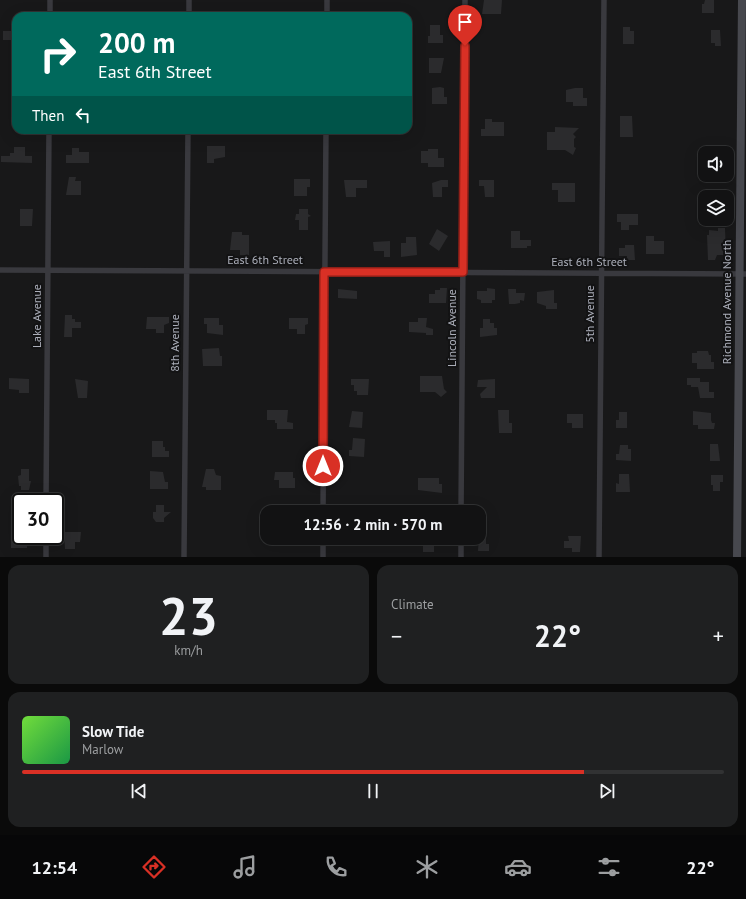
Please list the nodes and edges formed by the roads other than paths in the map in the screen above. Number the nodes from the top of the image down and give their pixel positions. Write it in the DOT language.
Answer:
graph roads {
  1 [pos="50,0"];
  2 [pos="189,0"];
  3 [pos="327,0"];
  4 [pos="465,0"];
  5 [pos="604,0"];
  6 [pos="742,0"];
  7 [pos="50,12"];
  8 [pos="189,12"];
  9 [pos="327,12"];
  10 [pos="49,134"];
  11 [pos="188,134"];
  12 [pos="326,134"];
  13 [pos="0,270"];
  14 [pos="48,270"];
  15 [pos="187,271"];
  16 [pos="324,272"];
  17 [pos="463,272"];
  18 [pos="601,273"];
  19 [pos="743,274"];
  20 [pos="46,493"];
  21 [pos="323,505"];
  22 [pos="461,505"];
  23 [pos="46,545"];
  24 [pos="323,545"];
  25 [pos="461,545"];
  26 [pos="46,557"];
  27 [pos="184,557"];
  28 [pos="322,557"];
  29 [pos="461,557"];
  30 [pos="599,557"];
  31 [pos="737,557"];
  1 -- 7 [label="street"];
  2 -- 8 [label="street"];
  3 -- 9 [label="street"];
  4 -- 17 [label="street, Lincoln Avenue"];
  5 -- 18 [label="street, 5th Avenue"];
  6 -- 19 [label="street, Richmond Avenue North"];
  10 -- 14 [label="street, Lake Avenue"];
  11 -- 15 [label="street, 8th Avenue"];
  12 -- 16 [label="street"];
  13 -- 14 [label="street, East 6th Street"];
  14 -- 15 [label="street, East 6th Street"];
  14 -- 20 [label="street, Lake Avenue"];
  15 -- 16 [label="street, East 6th Street"];
  15 -- 27 [label="street, 8th Avenue"];
  16 -- 17 [label="street, East 6th Street"];
  16 -- 21 [label="street"];
  17 -- 18 [label="street, East 6th Street"];
  17 -- 22 [label="street, Lincoln Avenue"];
  18 -- 19 [label="street, East 6th Street"];
  18 -- 30 [label="street, 5th Avenue"];
  19 -- 31 [label="street, Richmond Avenue North"];
  23 -- 26 [label="street"];
  24 -- 28 [label="street"];
  25 -- 29 [label="street"];
}
